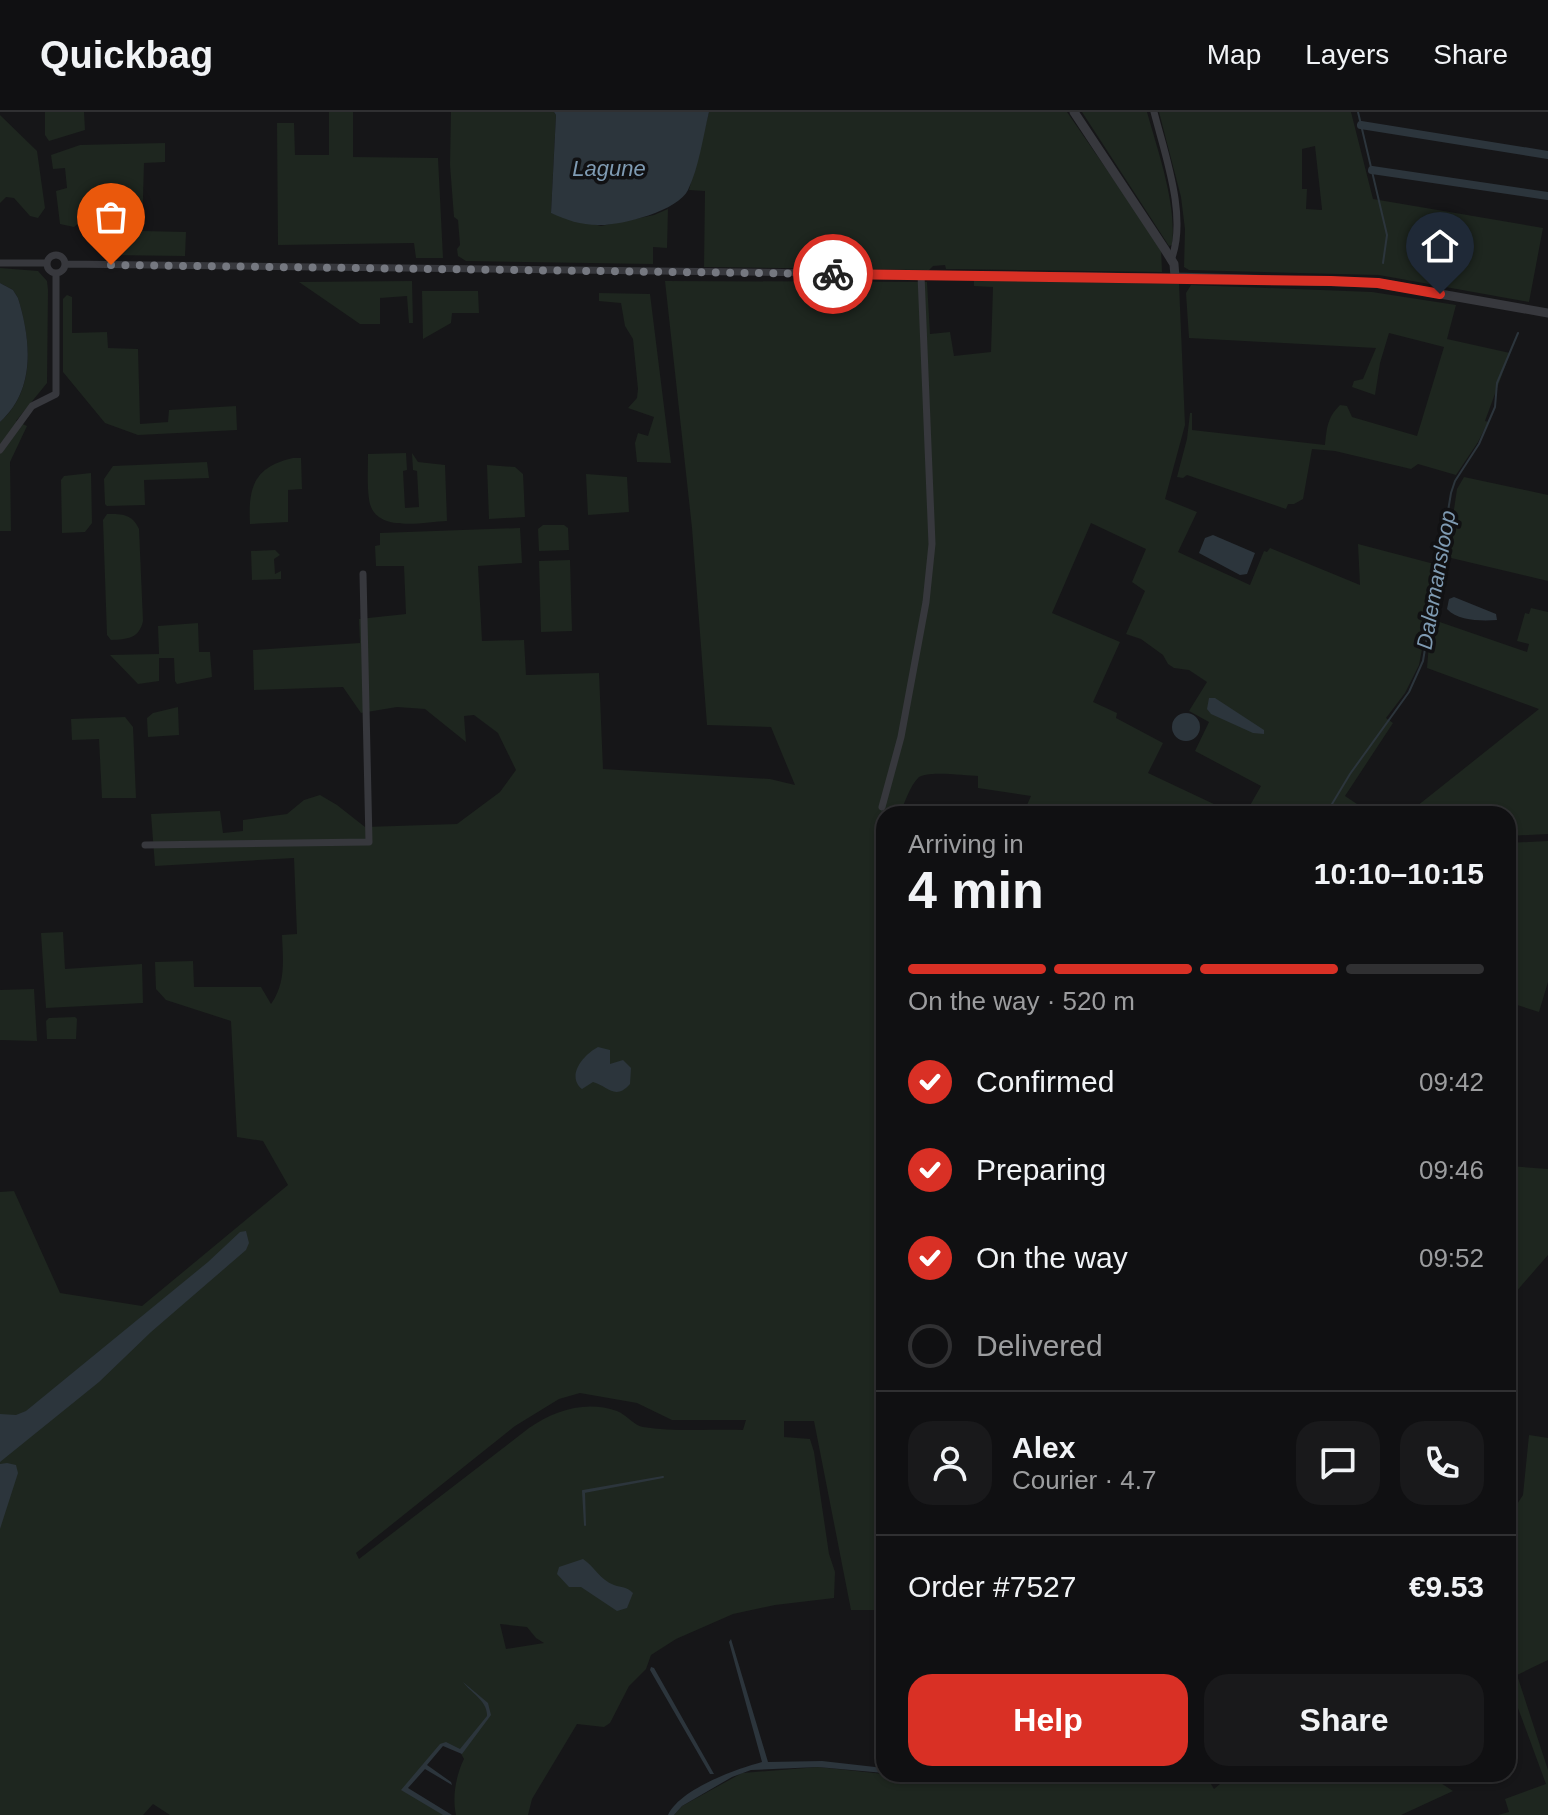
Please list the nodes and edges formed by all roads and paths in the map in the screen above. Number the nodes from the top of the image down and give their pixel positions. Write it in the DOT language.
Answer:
graph roads {
  1 [pos="1074,112"];
  2 [pos="1154,112"];
  3 [pos="1171,260"];
  4 [pos="0,263"];
  5 [pos="47,263"];
  6 [pos="65,264"];
  7 [pos="56,273"];
  8 [pos="921,275"];
  9 [pos="1175,277"];
  10 [pos="1548,313"];
  11 [pos="0,450"];
  12 [pos="363,574"];
  13 [pos="882,806"];
  14 [pos="145,845"];
  1 -- 3 [label="street"];
  2 -- 3 [label="street"];
  3 -- 9 [label="street"];
  4 -- 5 [label="street"];
  5 -- 6 [label="street"];
  5 -- 7 [label="street"];
  6 -- 7 [label="street"];
  6 -- 8 [label="street"];
  7 -- 11 [label="street"];
  8 -- 9 [label="street"];
  8 -- 13 [label="street"];
  9 -- 10 [label="street"];
  12 -- 14 [label="street"];
}
